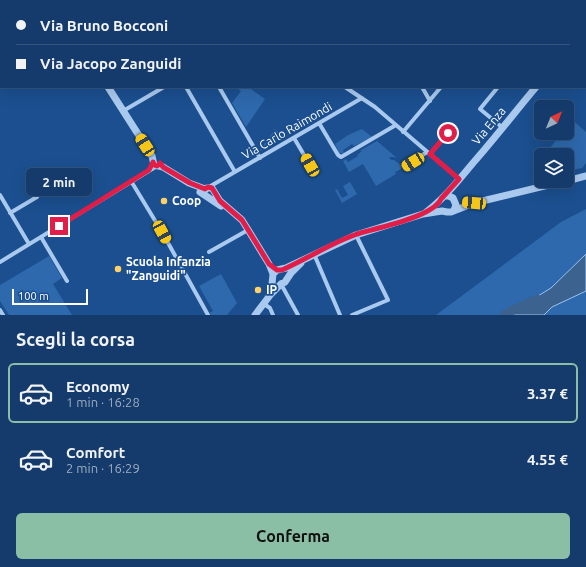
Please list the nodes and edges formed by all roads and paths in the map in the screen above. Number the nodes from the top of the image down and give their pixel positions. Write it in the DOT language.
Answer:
graph roads {
  1 [pos="109,88"];
  2 [pos="158,88"];
  3 [pos="187,88"];
  4 [pos="220,88"];
  5 [pos="347,88"];
  6 [pos="423,88"];
  7 [pos="441,88"];
  8 [pos="497,88"];
  9 [pos="535,88"];
  10 [pos="362,98"];
  11 [pos="430,101"];
  12 [pos="123,111"];
  13 [pos="319,123"];
  14 [pos="396,125"];
  15 [pos="503,128"];
  16 [pos="403,132"];
  17 [pos="448,133"];
  18 [pos="294,138"];
  19 [pos="429,153"];
  20 [pos="260,158"];
  21 [pos="157,162"];
  22 [pos="310,165"];
  23 [pos="405,167"];
  24 [pos="235,172"];
  25 [pos="586,176"];
  26 [pos="459,179"];
  27 [pos="574,179"];
  28 [pos="221,180"];
  29 [pos="131,181"];
  30 [pos="537,188"];
  31 [pos="209,192"];
  32 [pos="0,195"];
  33 [pos="445,196"];
  34 [pos="37,198"];
  35 [pos="455,199"];
  36 [pos="439,203"];
  37 [pos="474,203"];
  38 [pos="454,210"];
  39 [pos="442,211"];
  40 [pos="10,213"];
  41 [pos="423,214"];
  42 [pos="249,230"];
  43 [pos="356,235"];
  44 [pos="41,237"];
  45 [pos="29,244"];
  46 [pos="209,252"];
  47 [pos="314,254"];
  48 [pos="306,259"];
  49 [pos="0,262"];
  50 [pos="276,273"];
  51 [pos="287,278"];
  52 [pos="67,281"];
  53 [pos="281,284"];
  54 [pos="271,294"];
  55 [pos="264,304"];
  56 [pos="0,310"];
  57 [pos="3,315"];
  58 [pos="208,315"];
  59 [pos="255,315"];
  60 [pos="273,315"];
  61 [pos="298,315"];
  62 [pos="340,315"];
  63 [pos="352,315"];
  1 -- 12 [label="street"];
  2 -- 12 [label="street"];
  3 -- 24 [label="street"];
  4 -- 20 [label="street"];
  5 -- 10 [label="street"];
  6 -- 11 [label="street"];
  7 -- 11 [label="street"];
  8 -- 15 [label="street"];
  9 -- 15 [label="street, Via Enza"];
  10 -- 13 [label="street, Via Carlo Raimondi"];
  10 -- 14 [label="street"];
  11 -- 16 [label="street"];
  12 -- 21 [label="street"];
  13 -- 14 [label="street"];
  13 -- 18 [label="street, Via Carlo Raimondi"];
  14 -- 16 [label="street"];
  15 -- 26 [label="street, Via Enza"];
  16 -- 19 [label="street"];
  17 -- 19 [label="street"];
  18 -- 20 [label="street, Via Carlo Raimondi"];
  18 -- 22 [label="street"];
  19 -- 23 [label="street"];
  19 -- 26 [label="street"];
  20 -- 24 [label="street, Via Carlo Raimondi"];
  21 -- 29 [label="street"];
  21 -- 31 [label="street"];
  24 -- 28 [label="street, Via Carlo Raimondi"];
  25 -- 27 [label="street"];
  26 -- 33 [label="street, Via Enza"];
  26 -- 35 [label="street, Via Enza"];
  28 -- 31 [label="street, Via Carlo Raimondi"];
  28 -- 31 [label="street"];
  29 -- 44 [label="street"];
  29 -- 58 [label="street"];
  30 -- 37 [label="street"];
  31 -- 42 [label="street"];
  32 -- 40 [label="street"];
  33 -- 35 [label="street"];
  33 -- 36 [label="street"];
  34 -- 40 [label="street"];
  35 -- 37 [label="street"];
  35 -- 38 [label="street"];
  36 -- 39 [label="street"];
  36 -- 41 [label="street"];
  37 -- 38 [label="street"];
  38 -- 39 [label="street"];
  39 -- 41 [label="street"];
  40 -- 45 [label="street"];
  41 -- 43 [label="street"];
  42 -- 46 [label="street"];
  42 -- 50 [label="street"];
  43 -- 47 [label="street"];
  43 -- 63 [label="street"];
  44 -- 45 [label="street"];
  44 -- 52 [label="street"];
  45 -- 49 [label="street"];
  47 -- 48 [label="street"];
  47 -- 62 [label="street"];
  48 -- 50 [label="street"];
  48 -- 51 [label="street"];
  50 -- 51 [label="street"];
  50 -- 53 [label="street"];
  50 -- 54 [label="street"];
  51 -- 53 [label="street"];
  53 -- 54 [label="street"];
  53 -- 61 [label="street"];
  54 -- 55 [label="street"];
  55 -- 59 [label="street"];
  55 -- 60 [label="street"];
  56 -- 57 [label="street"];
}
